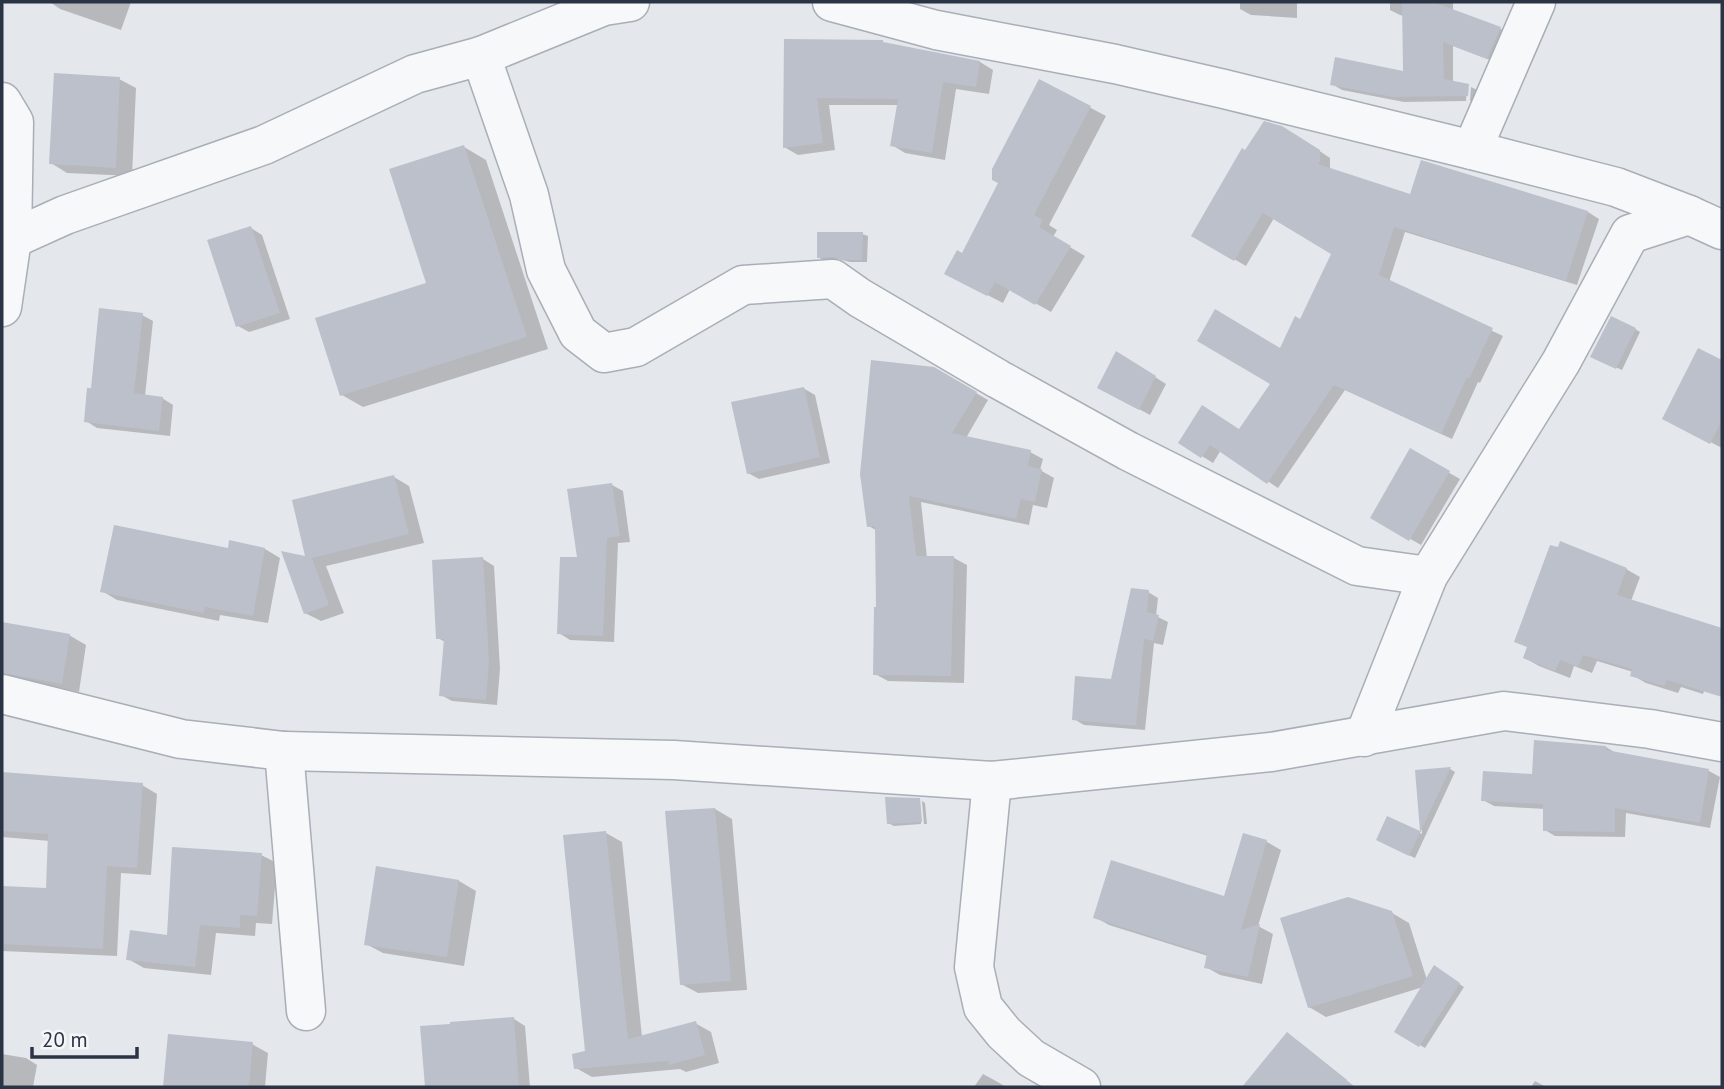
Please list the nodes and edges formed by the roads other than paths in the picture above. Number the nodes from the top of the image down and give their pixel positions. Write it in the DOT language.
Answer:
graph roads {
  1 [pos="630,2"];
  2 [pos="832,2"];
  3 [pos="1536,2"];
  4 [pos="481,56"];
  5 [pos="2,102"];
  6 [pos="1472,150"];
  7 [pos="1616,187"];
  8 [pos="1706,223"];
  9 [pos="1630,234"];
  10 [pos="12,239"];
  11 [pos="2,307"];
  12 [pos="1428,576"];
  13 [pos="2,695"];
  14 [pos="1364,737"];
  15 [pos="1722,742"];
  16 [pos="284,751"];
  17 [pos="992,781"];
  18 [pos="306,1011"];
  19 [pos="1081,1087"];
  1 -- 4 [label="street"];
  2 -- 6 [label="street"];
  3 -- 6 [label="street"];
  4 -- 10 [label="street"];
  4 -- 12 [label="street"];
  5 -- 10 [label="street"];
  6 -- 7 [label="street"];
  7 -- 8 [label="street"];
  7 -- 9 [label="street"];
  8 -- 9 [label="street"];
  9 -- 12 [label="street"];
  10 -- 11 [label="street"];
  12 -- 14 [label="street"];
  13 -- 16 [label="street"];
  14 -- 15 [label="street"];
  14 -- 17 [label="street"];
  16 -- 17 [label="street"];
  16 -- 18 [label="street"];
  17 -- 19 [label="street"];
}
